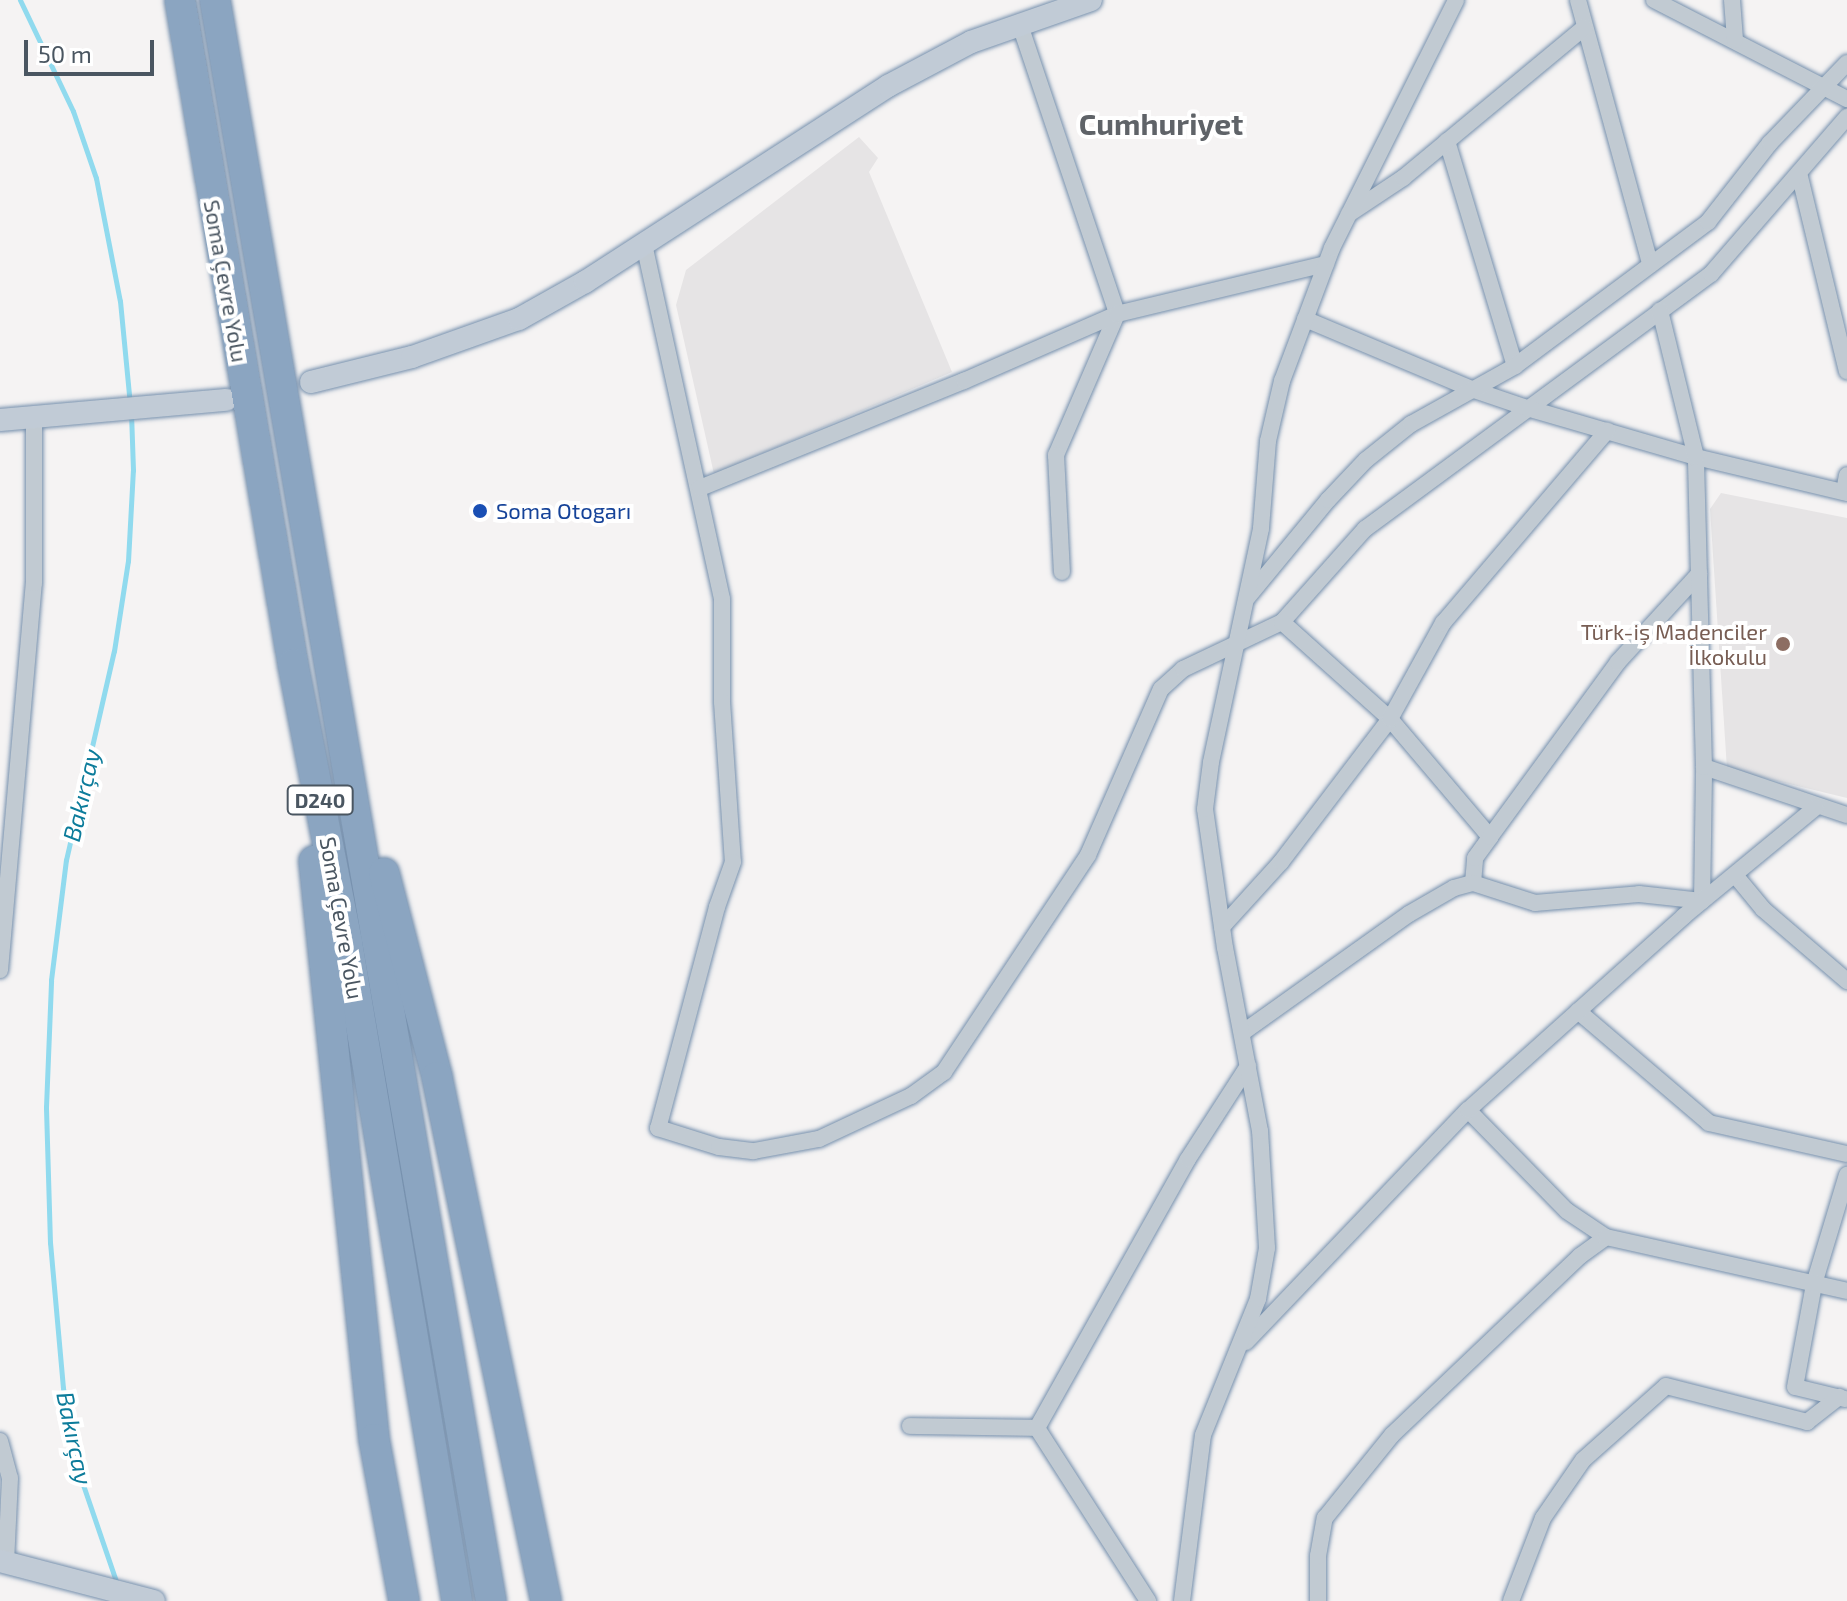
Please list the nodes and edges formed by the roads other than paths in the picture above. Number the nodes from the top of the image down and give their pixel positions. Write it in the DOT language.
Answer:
graph roads {
  1 [pos="180,0"];
  2 [pos="215,0"];
  3 [pos="1091,0"];
  4 [pos="1456,0"];
  5 [pos="1578,0"];
  6 [pos="1654,0"];
  7 [pos="1736,1"];
  8 [pos="1020,25"];
  9 [pos="1585,27"];
  10 [pos="1735,40"];
  11 [pos="1847,63"];
  12 [pos="1824,86"];
  13 [pos="1847,99"];
  14 [pos="1847,117"];
  15 [pos="1447,141"];
  16 [pos="1799,173"];
  17 [pos="1349,214"];
  18 [pos="644,244"];
  19 [pos="1326,264"];
  20 [pos="1650,264"];
  21 [pos="1660,310"];
  22 [pos="1117,314"];
  23 [pos="1305,319"];
  24 [pos="1515,366"];
  25 [pos="1847,371"];
  26 [pos="311,382"];
  27 [pos="1474,390"];
  28 [pos="226,400"];
  29 [pos="1527,408"];
  30 [pos="34,417"];
  31 [pos="0,420"];
  32 [pos="1607,431"];
  33 [pos="1696,457"];
  34 [pos="1847,475"];
  35 [pos="700,488"];
  36 [pos="1846,493"];
  37 [pos="1062,572"];
  38 [pos="1699,574"];
  39 [pos="1245,601"];
  40 [pos="1282,622"];
  41 [pos="1236,645"];
  42 [pos="327,654"];
  43 [pos="293,664"];
  44 [pos="1390,719"];
  45 [pos="1704,767"];
  46 [pos="1816,807"];
  47 [pos="1847,815"];
  48 [pos="1490,837"];
  49 [pos="1735,875"];
  50 [pos="1473,883"];
  51 [pos="1702,901"];
  52 [pos="1222,927"];
  53 [pos="0,970"];
  54 [pos="1847,981"];
  55 [pos="1578,1011"];
  56 [pos="1242,1033"];
  57 [pos="1248,1066"];
  58 [pos="1468,1110"];
  59 [pos="1847,1154"];
  60 [pos="1847,1175"];
  61 [pos="1606,1237"];
  62 [pos="1814,1284"];
  63 [pos="1847,1291"];
  64 [pos="1239,1349"];
  65 [pos="1843,1398"];
  66 [pos="910,1426"];
  67 [pos="1037,1428"];
  68 [pos="0,1441"];
  69 [pos="10,1564"];
  70 [pos="154,1601"];
  71 [pos="404,1601"];
  72 [pos="457,1601"];
  73 [pos="491,1601"];
  74 [pos="546,1601"];
  75 [pos="1148,1601"];
  76 [pos="1182,1601"];
  77 [pos="1318,1601"];
  78 [pos="1511,1601"];
  1 -- 43 [label="highway, Soma Çevre Yolu / D240"];
  2 -- 42 [label="highway, Soma Çevre Yolu / D240"];
  3 -- 8 [label="main road"];
  4 -- 17 [label="street"];
  5 -- 9 [label="street"];
  6 -- 10 [label="street"];
  7 -- 10 [label="street"];
  8 -- 18 [label="main road"];
  8 -- 22 [label="street"];
  9 -- 15 [label="street"];
  9 -- 20 [label="street"];
  10 -- 12 [label="street"];
  11 -- 12 [label="street"];
  12 -- 13 [label="street"];
  12 -- 20 [label="street"];
  14 -- 16 [label="street"];
  15 -- 17 [label="street"];
  15 -- 24 [label="street"];
  16 -- 21 [label="street"];
  16 -- 25 [label="street"];
  17 -- 19 [label="street"];
  18 -- 26 [label="main road"];
  18 -- 35 [label="street"];
  19 -- 22 [label="street"];
  19 -- 23 [label="street"];
  20 -- 24 [label="street"];
  21 -- 29 [label="street"];
  21 -- 33 [label="street"];
  22 -- 35 [label="street"];
  22 -- 37 [label="street"];
  23 -- 27 [label="street"];
  23 -- 39 [label="street"];
  24 -- 27 [label="street"];
  27 -- 29 [label="street"];
  27 -- 39 [label="street"];
  28 -- 30 [label="main road"];
  29 -- 32 [label="street"];
  29 -- 40 [label="street"];
  30 -- 31 [label="main road"];
  30 -- 53 [label="street"];
  32 -- 33 [label="street"];
  32 -- 44 [label="street"];
  33 -- 36 [label="street"];
  33 -- 38 [label="street"];
  34 -- 36 [label="street"];
  35 -- 41 [label="street"];
  38 -- 45 [label="street"];
  38 -- 48 [label="street"];
  39 -- 41 [label="street"];
  40 -- 41 [label="street"];
  40 -- 44 [label="street"];
  41 -- 52 [label="street"];
  42 -- 73 [label="highway, Soma Çevre Yolu / D240"];
  42 -- 74 [label="highway"];
  43 -- 71 [label="highway"];
  43 -- 72 [label="highway, Soma Çevre Yolu / D240"];
  44 -- 48 [label="street"];
  44 -- 52 [label="street"];
  45 -- 46 [label="street"];
  45 -- 51 [label="street"];
  46 -- 47 [label="street"];
  46 -- 49 [label="street"];
  48 -- 50 [label="street"];
  49 -- 51 [label="street"];
  49 -- 54 [label="street"];
  50 -- 51 [label="street"];
  50 -- 56 [label="street"];
  51 -- 55 [label="street"];
  52 -- 56 [label="street"];
  55 -- 58 [label="street"];
  55 -- 59 [label="street"];
  56 -- 57 [label="street"];
  57 -- 64 [label="street"];
  57 -- 67 [label="street"];
  58 -- 61 [label="street"];
  58 -- 64 [label="street"];
  60 -- 62 [label="street"];
  61 -- 62 [label="street"];
  61 -- 77 [label="street"];
  62 -- 63 [label="street"];
  62 -- 65 [label="street"];
  64 -- 76 [label="street"];
  65 -- 78 [label="street"];
  66 -- 67 [label="street"];
  67 -- 75 [label="street"];
  68 -- 69 [label="street"];
  69 -- 70 [label="main road"];
}
